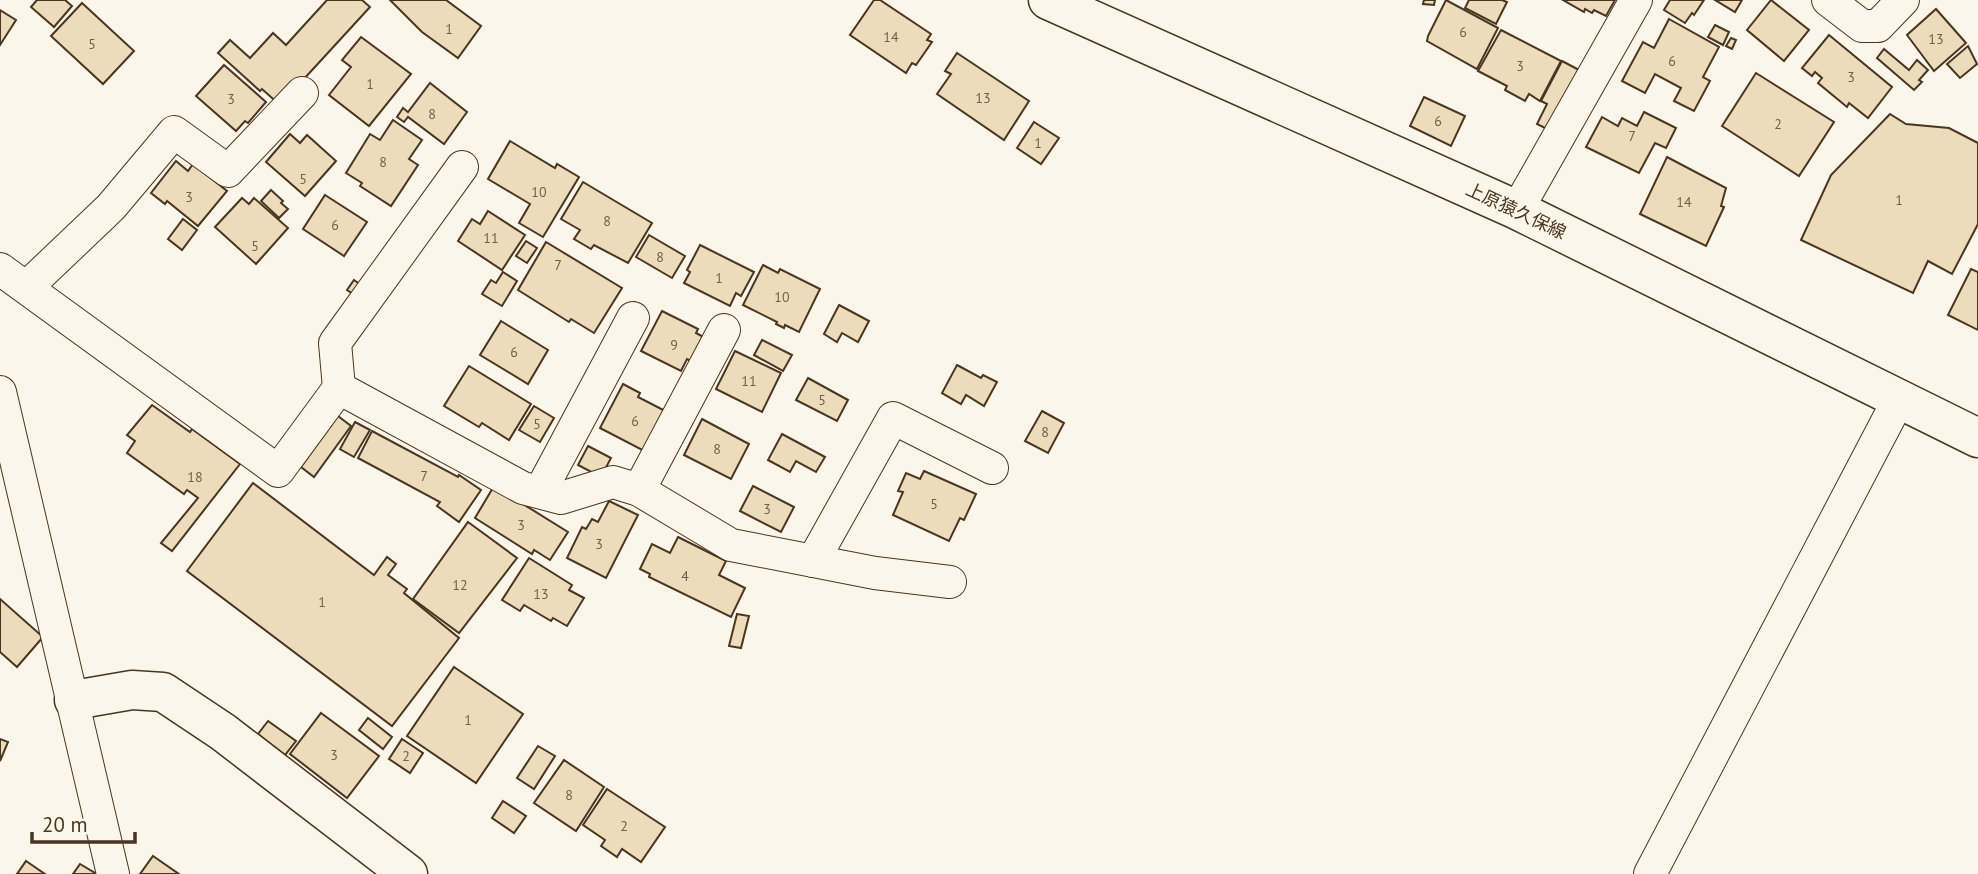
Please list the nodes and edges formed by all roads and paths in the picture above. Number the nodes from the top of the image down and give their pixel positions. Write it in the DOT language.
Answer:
graph roads {
  1 [pos="1048,0"];
  2 [pos="1636,0"];
  3 [pos="1828,0"];
  4 [pos="1903,0"];
  5 [pos="302,93"];
  6 [pos="462,167"];
  7 [pos="1517,211"];
  8 [pos="0,269"];
  9 [pos="27,287"];
  10 [pos="633,318"];
  11 [pos="724,330"];
  12 [pos="339,388"];
  13 [pos="0,392"];
  14 [pos="1900,397"];
  15 [pos="1978,438"];
  16 [pos="992,468"];
  17 [pos="639,490"];
  18 [pos="540,492"];
  19 [pos="813,561"];
  20 [pos="950,582"];
  21 [pos="74,700"];
  22 [pos="113,874"];
  23 [pos="408,874"];
  24 [pos="1650,874"];
  1 -- 7 [label="main road, 上原猿久保線"];
  2 -- 7 [label="street"];
  3 -- 4 [label="street"];
  5 -- 9 [label="street"];
  6 -- 12 [label="street"];
  7 -- 14 [label="main road, 上原猿久保線"];
  8 -- 9 [label="street"];
  9 -- 12 [label="street"];
  10 -- 18 [label="street"];
  11 -- 17 [label="street"];
  12 -- 18 [label="street"];
  13 -- 21 [label="street"];
  14 -- 15 [label="main road, 上原猿久保線"];
  14 -- 24 [label="street"];
  16 -- 19 [label="street"];
  17 -- 18 [label="street"];
  17 -- 19 [label="street"];
  19 -- 20 [label="street"];
  21 -- 22 [label="street"];
  21 -- 23 [label="main road"];
}
